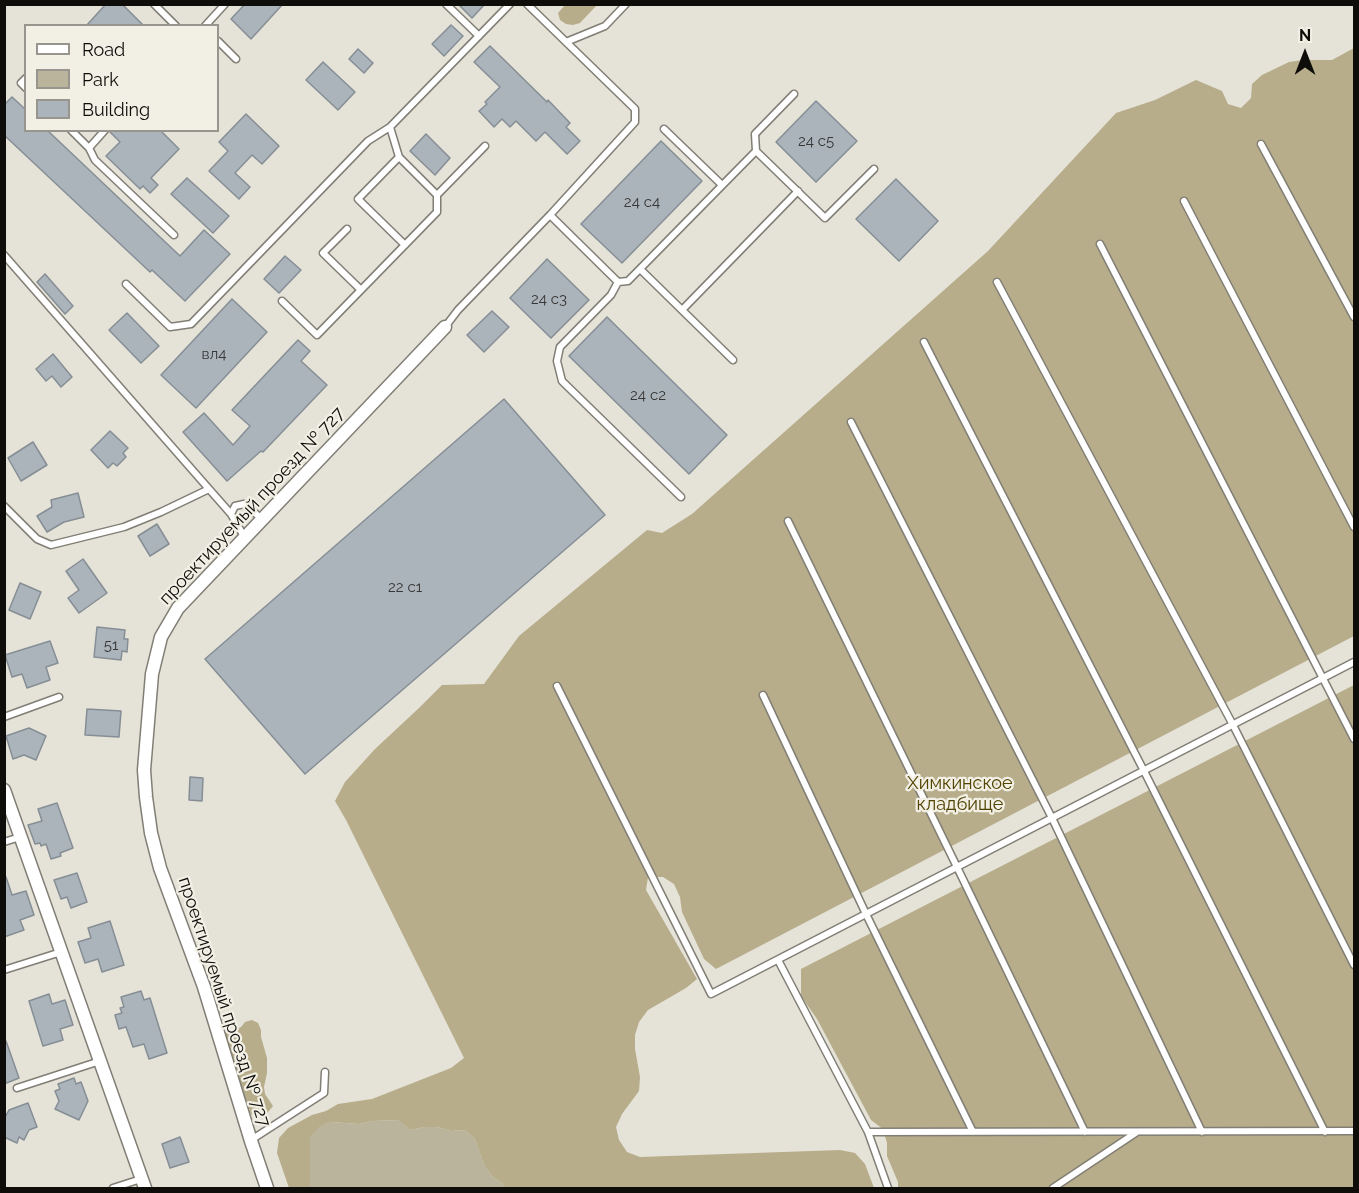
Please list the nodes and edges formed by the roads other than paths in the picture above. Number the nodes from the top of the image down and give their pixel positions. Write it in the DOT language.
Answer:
graph roads {
  1 [pos="154,4"];
  2 [pos="225,4"];
  3 [pos="446,4"];
  4 [pos="510,4"];
  5 [pos="527,4"];
  6 [pos="626,4"];
  7 [pos="174,24"];
  8 [pos="207,24"];
  9 [pos="479,36"];
  10 [pos="219,42"];
  11 [pos="566,42"];
  12 [pos="236,59"];
  13 [pos="794,94"];
  14 [pos="390,127"];
  15 [pos="664,129"];
  16 [pos="73,132"];
  17 [pos="103,132"];
  18 [pos="1261,144"];
  19 [pos="485,146"];
  20 [pos="89,148"];
  21 [pos="756,151"];
  22 [pos="399,157"];
  23 [pos="874,169"];
  24 [pos="722,185"];
  25 [pos="798,191"];
  26 [pos="437,195"];
  27 [pos="1184,201"];
  28 [pos="550,215"];
  29 [pos="347,229"];
  30 [pos="174,235"];
  31 [pos="1100,244"];
  32 [pos="405,245"];
  33 [pos="4,255"];
  34 [pos="640,269"];
  35 [pos="618,282"];
  36 [pos="997,282"];
  37 [pos="126,284"];
  38 [pos="361,290"];
  39 [pos="282,301"];
  40 [pos="682,310"];
  41 [pos="1354,317"];
  42 [pos="445,327"];
  43 [pos="924,342"];
  44 [pos="733,360"];
  45 [pos="851,422"];
  46 [pos="209,489"];
  47 [pos="681,497"];
  48 [pos="4,506"];
  49 [pos="231,514"];
  50 [pos="262,520"];
  51 [pos="788,521"];
  52 [pos="1354,527"];
  53 [pos="245,538"];
  54 [pos="1354,662"];
  55 [pos="1322,679"];
  56 [pos="557,686"];
  57 [pos="763,695"];
  58 [pos="58,697"];
  59 [pos="4,717"];
  60 [pos="1233,725"];
  61 [pos="1354,740"];
  62 [pos="1144,771"];
  63 [pos="4,790"];
  64 [pos="1052,818"];
  65 [pos="21,837"];
  66 [pos="4,842"];
  67 [pos="957,867"];
  68 [pos="866,914"];
  69 [pos="62,952"];
  70 [pos="778,960"];
  71 [pos="1354,965"];
  72 [pos="4,970"];
  73 [pos="100,1061"];
  74 [pos="325,1072"];
  75 [pos="17,1088"];
  76 [pos="868,1131"];
  77 [pos="1354,1131"];
  78 [pos="973,1132"];
  79 [pos="1085,1132"];
  80 [pos="1137,1132"];
  81 [pos="1202,1132"];
  82 [pos="1325,1132"];
  83 [pos="251,1141"];
  84 [pos="143,1184"];
  85 [pos="113,1188"];
  86 [pos="267,1188"];
  87 [pos="888,1188"];
  88 [pos="1053,1188"];
  1 -- 7 [label="lane"];
  2 -- 8 [label="lane"];
  3 -- 9 [label="lane"];
  4 -- 9 [label="lane"];
  5 -- 11 [label="lane"];
  6 -- 11 [label="lane"];
  9 -- 14 [label="lane"];
  10 -- 12 [label="lane"];
  11 -- 28 [label="lane"];
  13 -- 21 [label="lane"];
  14 -- 22 [label="lane"];
  14 -- 37 [label="lane"];
  15 -- 24 [label="lane"];
  16 -- 20 [label="lane"];
  17 -- 20 [label="lane"];
  18 -- 41 [label="lane"];
  19 -- 26 [label="lane"];
  20 -- 30 [label="lane"];
  21 -- 24 [label="lane"];
  21 -- 25 [label="lane"];
  22 -- 26 [label="lane"];
  22 -- 32 [label="lane"];
  23 -- 25 [label="lane"];
  24 -- 34 [label="lane"];
  25 -- 40 [label="lane"];
  26 -- 32 [label="lane"];
  27 -- 52 [label="lane"];
  28 -- 35 [label="lane"];
  28 -- 42 [label="lane"];
  29 -- 38 [label="lane"];
  31 -- 55 [label="lane"];
  32 -- 38 [label="lane"];
  33 -- 46 [label="lane"];
  34 -- 35 [label="lane"];
  34 -- 40 [label="lane"];
  35 -- 47 [label="lane"];
  36 -- 60 [label="lane"];
  38 -- 39 [label="lane"];
  40 -- 44 [label="lane"];
  42 -- 50 [label="street, проектируемый проезд № 727"];
  43 -- 62 [label="lane"];
  45 -- 64 [label="lane"];
  46 -- 48 [label="lane"];
  46 -- 49 [label="lane"];
  49 -- 50 [label="lane"];
  49 -- 53 [label="lane"];
  50 -- 53 [label="street, проектируемый проезд № 727"];
  51 -- 67 [label="lane"];
  53 -- 83 [label="street, проектируемый проезд № 727"];
  54 -- 55 [label="lane"];
  55 -- 60 [label="lane"];
  55 -- 61 [label="lane"];
  56 -- 70 [label="lane"];
  57 -- 68 [label="lane"];
  58 -- 59 [label="lane"];
  60 -- 62 [label="lane"];
  60 -- 71 [label="lane"];
  62 -- 64 [label="lane"];
  62 -- 82 [label="lane"];
  63 -- 65 [label="street"];
  64 -- 67 [label="lane"];
  64 -- 81 [label="lane"];
  65 -- 66 [label="lane"];
  65 -- 69 [label="street"];
  67 -- 68 [label="lane"];
  67 -- 79 [label="lane"];
  68 -- 70 [label="lane"];
  68 -- 78 [label="lane"];
  69 -- 72 [label="lane"];
  69 -- 73 [label="street"];
  70 -- 76 [label="lane"];
  73 -- 75 [label="lane"];
  73 -- 84 [label="street"];
  74 -- 83 [label="lane"];
  76 -- 78 [label="lane"];
  76 -- 87 [label="lane"];
  77 -- 82 [label="lane"];
  78 -- 79 [label="lane"];
  79 -- 80 [label="lane"];
  80 -- 81 [label="lane"];
  80 -- 88 [label="lane"];
  81 -- 82 [label="lane"];
  83 -- 86 [label="street, проектируемый проезд № 727"];
  84 -- 85 [label="lane"];
}
